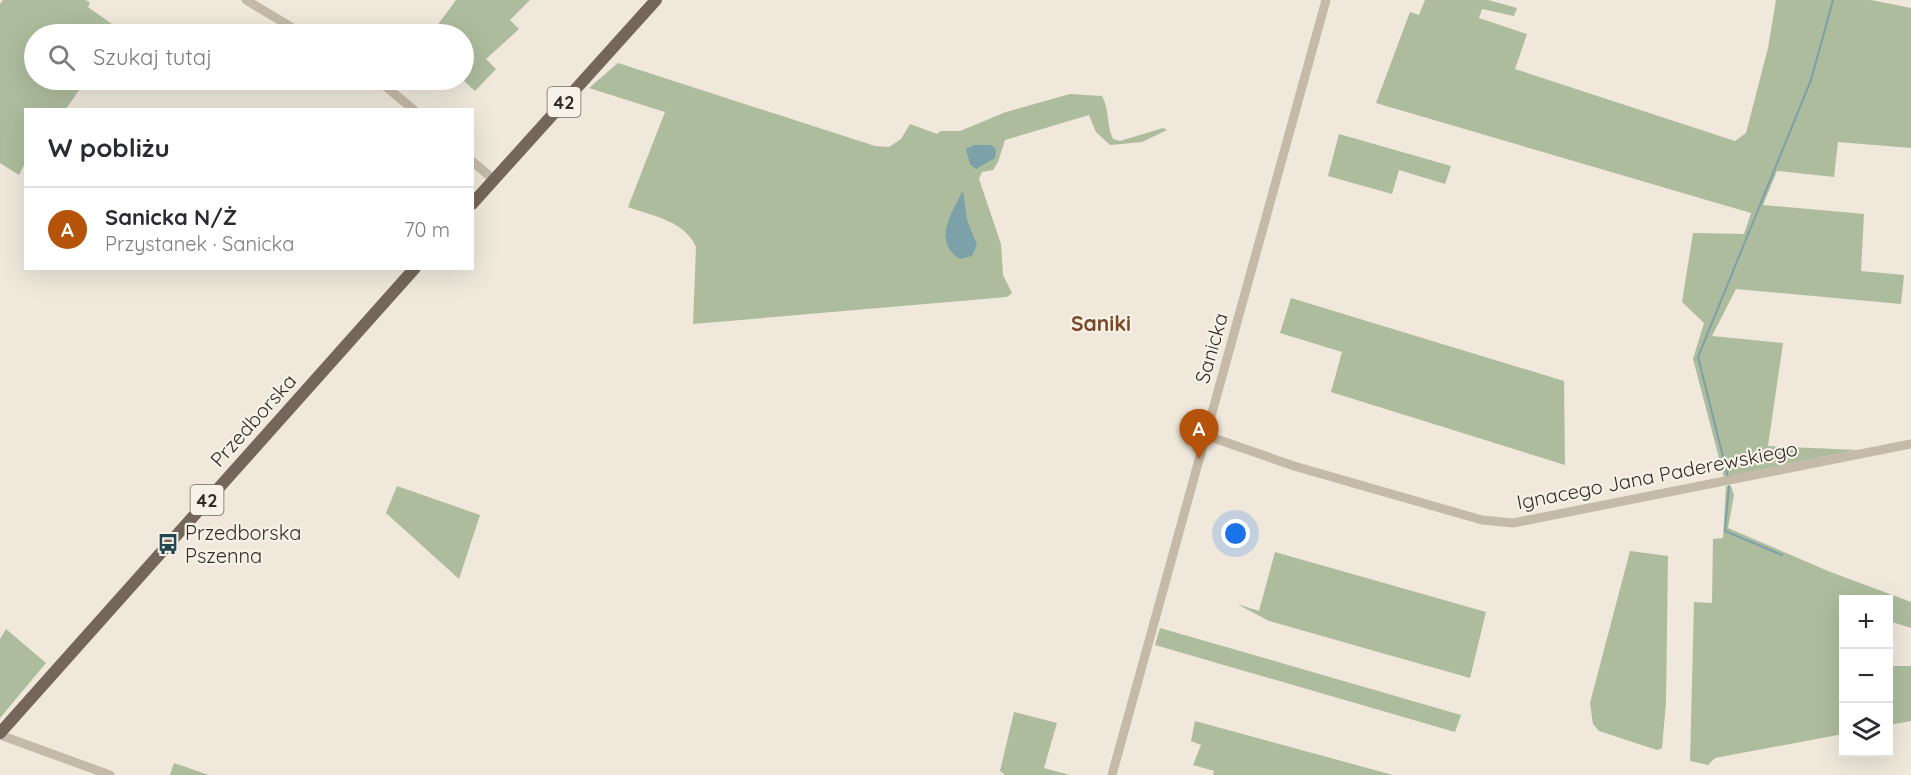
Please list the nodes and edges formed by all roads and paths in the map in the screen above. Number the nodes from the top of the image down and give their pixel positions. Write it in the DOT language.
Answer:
graph roads {
  1 [pos="246,0"];
  2 [pos="656,0"];
  3 [pos="1326,0"];
  4 [pos="286,24"];
  5 [pos="390,90"];
  6 [pos="412,108"];
  7 [pos="474,163"];
  8 [pos="494,180"];
  9 [pos="474,202"];
  10 [pos="413,270"];
  11 [pos="1205,435"];
  12 [pos="1911,444"];
  13 [pos="0,734"];
  14 [pos="110,775"];
  15 [pos="1112,775"];
  1 -- 4 [label="street"];
  2 -- 8 [label="main road, 42"];
  3 -- 11 [label="street, Sanicka"];
  5 -- 6 [label="street"];
  7 -- 8 [label="street"];
  8 -- 9 [label="main road, 42"];
  10 -- 13 [label="main road, Przedborska / 42"];
  11 -- 12 [label="street, Ignacego Jana Paderewskiego"];
  11 -- 15 [label="street, Sanicka"];
  13 -- 14 [label="street, Przedborska"];
}
